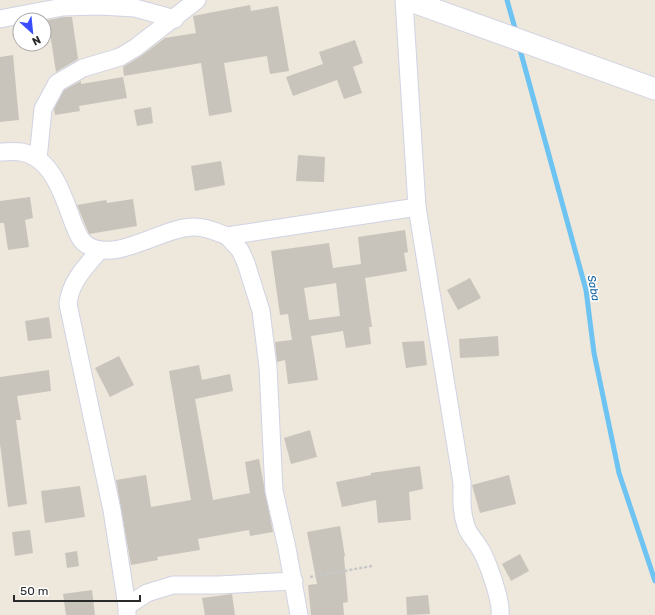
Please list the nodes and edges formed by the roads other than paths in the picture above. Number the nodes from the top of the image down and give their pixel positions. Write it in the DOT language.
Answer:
graph roads {
  1 [pos="198,0"];
  2 [pos="404,0"];
  3 [pos="408,0"];
  4 [pos="0,19"];
  5 [pos="175,19"];
  6 [pos="655,89"];
  7 [pos="0,152"];
  8 [pos="38,159"];
  9 [pos="417,207"];
  10 [pos="227,236"];
  11 [pos="100,250"];
  12 [pos="294,581"];
  13 [pos="127,611"];
  14 [pos="299,615"];
  15 [pos="500,615"];
  1 -- 5 [label="street"];
  2 -- 9 [label="street"];
  3 -- 6 [label="street"];
  4 -- 5 [label="street"];
  5 -- 8 [label="street"];
  7 -- 8 [label="street"];
  8 -- 11 [label="street"];
  9 -- 10 [label="street"];
  9 -- 15 [label="street"];
  10 -- 11 [label="street"];
  10 -- 12 [label="street"];
  11 -- 13 [label="street"];
  12 -- 13 [label="street"];
  12 -- 14 [label="street"];
}
